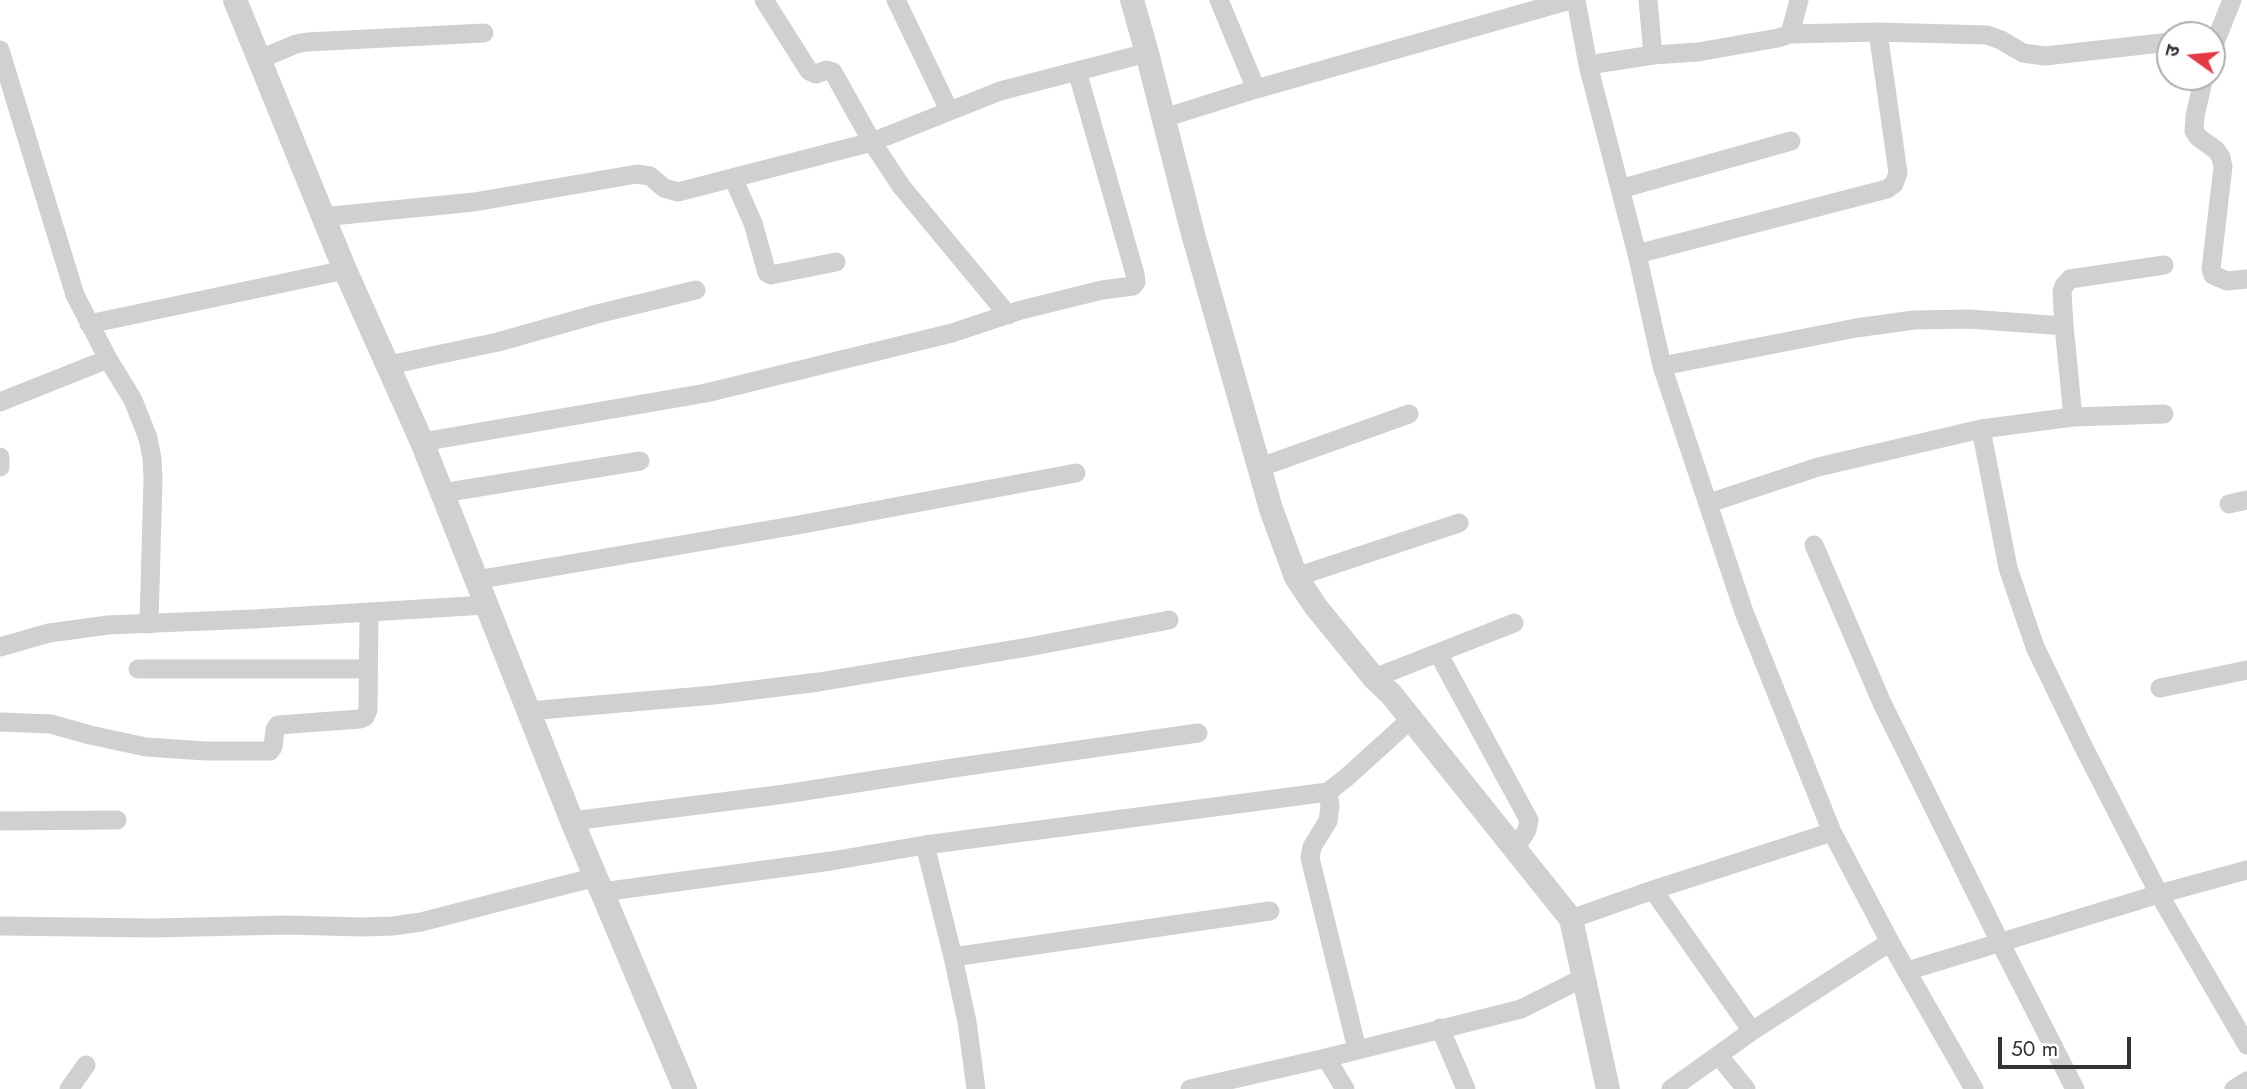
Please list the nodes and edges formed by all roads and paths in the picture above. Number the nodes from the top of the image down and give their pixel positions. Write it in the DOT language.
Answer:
graph roads {
  1 [pos="235,0"];
  2 [pos="764,0"];
  3 [pos="896,0"];
  4 [pos="1132,0"];
  5 [pos="1220,0"];
  6 [pos="1570,0"];
  7 [pos="1576,0"];
  8 [pos="1648,0"];
  9 [pos="1800,0"];
  10 [pos="2232,0"];
  11 [pos="2223,21"];
  12 [pos="1878,32"];
  13 [pos="484,33"];
  14 [pos="1790,34"];
  15 [pos="2156,44"];
  16 [pos="0,50"];
  17 [pos="1147,53"];
  18 [pos="1653,55"];
  19 [pos="258,60"];
  20 [pos="1588,65"];
  21 [pos="1094,67"];
  22 [pos="1256,89"];
  23 [pos="2201,91"];
  24 [pos="949,110"];
  25 [pos="1164,118"];
  26 [pos="1791,141"];
  27 [pos="872,142"];
  28 [pos="733,178"];
  29 [pos="1620,189"];
  30 [pos="323,217"];
  31 [pos="1637,254"];
  32 [pos="836,262"];
  33 [pos="2164,265"];
  34 [pos="345,270"];
  35 [pos="2247,279"];
  36 [pos="696,290"];
  37 [pos="1008,315"];
  38 [pos="89,324"];
  39 [pos="2064,326"];
  40 [pos="108,359"];
  41 [pos="389,365"];
  42 [pos="1662,366"];
  43 [pos="0,402"];
  44 [pos="1409,414"];
  45 [pos="2164,414"];
  46 [pos="2073,417"];
  47 [pos="1981,429"];
  48 [pos="422,442"];
  49 [pos="0,457"];
  50 [pos="639,461"];
  51 [pos="0,467"];
  52 [pos="1261,467"];
  53 [pos="1076,474"];
  54 [pos="442,493"];
  55 [pos="1709,503"];
  56 [pos="1459,523"];
  57 [pos="1814,545"];
  58 [pos="1296,577"];
  59 [pos="475,580"];
  60 [pos="486,605"];
  61 [pos="369,612"];
  62 [pos="1169,621"];
  63 [pos="1514,623"];
  64 [pos="149,624"];
  65 [pos="0,647"];
  66 [pos="1437,653"];
  67 [pos="138,669"];
  68 [pos="368,669"];
  69 [pos="2247,670"];
  70 [pos="1374,678"];
  71 [pos="2160,688"];
  72 [pos="528,711"];
  73 [pos="1411,719"];
  74 [pos="0,722"];
  75 [pos="1199,733"];
  76 [pos="1337,785"];
  77 [pos="0,821"];
  78 [pos="117,821"];
  79 [pos="572,821"];
  80 [pos="1832,832"];
  81 [pos="925,845"];
  82 [pos="1515,849"];
  83 [pos="2247,870"];
  84 [pos="599,885"];
  85 [pos="1653,890"];
  86 [pos="2159,894"];
  87 [pos="1270,911"];
  88 [pos="1571,919"];
  89 [pos="0,926"];
  90 [pos="1890,942"];
  91 [pos="2000,942"];
  92 [pos="953,957"];
  93 [pos="1907,971"];
  94 [pos="1583,978"];
  95 [pos="1440,1028"];
  96 [pos="1752,1031"];
  97 [pos="2247,1045"];
  98 [pos="1357,1049"];
  99 [pos="1718,1056"];
  100 [pos="1326,1058"];
  101 [pos="86,1065"];
  102 [pos="2247,1081"];
  103 [pos="69,1089"];
  104 [pos="685,1089"];
  105 [pos="976,1089"];
  106 [pos="1190,1089"];
  107 [pos="1345,1089"];
  108 [pos="1466,1089"];
  109 [pos="1608,1089"];
  110 [pos="1671,1089"];
  111 [pos="1746,1089"];
  112 [pos="1974,1089"];
  113 [pos="2075,1089"];
  114 [pos="2234,1089"];
  1 -- 19 [label="street"];
  2 -- 27 [label="street"];
  3 -- 24 [label="street"];
  4 -- 17 [label="street"];
  5 -- 22 [label="street"];
  6 -- 22 [label="street"];
  7 -- 20 [label="street"];
  8 -- 18 [label="street"];
  9 -- 14 [label="street"];
  10 -- 11 [label="street"];
  12 -- 14 [label="street"];
  12 -- 15 [label="street"];
  12 -- 31 [label="street"];
  13 -- 19 [label="street"];
  14 -- 18 [label="street"];
  16 -- 38 [label="street"];
  17 -- 21 [label="street"];
  17 -- 25 [label="street"];
  18 -- 20 [label="street"];
  19 -- 30 [label="street"];
  20 -- 29 [label="street"];
  21 -- 24 [label="street"];
  21 -- 37 [label="street"];
  22 -- 25 [label="street"];
  23 -- 35 [label="street"];
  24 -- 27 [label="street"];
  25 -- 52 [label="street"];
  26 -- 29 [label="street"];
  27 -- 28 [label="street"];
  27 -- 37 [label="street"];
  28 -- 30 [label="street"];
  28 -- 32 [label="street"];
  29 -- 31 [label="street"];
  30 -- 34 [label="street"];
  31 -- 42 [label="street"];
  33 -- 39 [label="street"];
  34 -- 38 [label="street"];
  34 -- 41 [label="street"];
  36 -- 41 [label="street"];
  37 -- 48 [label="street"];
  38 -- 40 [label="street"];
  39 -- 42 [label="street"];
  39 -- 46 [label="street"];
  40 -- 43 [label="street"];
  40 -- 64 [label="street"];
  41 -- 48 [label="street"];
  42 -- 55 [label="street"];
  44 -- 52 [label="street"];
  45 -- 46 [label="street"];
  46 -- 47 [label="street"];
  47 -- 55 [label="street"];
  47 -- 86 [label="street"];
  48 -- 54 [label="street"];
  49 -- 51 [label="street"];
  50 -- 54 [label="street"];
  52 -- 58 [label="street"];
  53 -- 59 [label="street"];
  54 -- 59 [label="street"];
  55 -- 80 [label="street"];
  56 -- 58 [label="street"];
  57 -- 91 [label="street"];
  58 -- 70 [label="street"];
  59 -- 60 [label="street"];
  60 -- 61 [label="street"];
  60 -- 72 [label="street"];
  61 -- 64 [label="street"];
  61 -- 68 [label="street"];
  62 -- 72 [label="street"];
  63 -- 66 [label="street"];
  64 -- 65 [label="street"];
  66 -- 70 [label="street"];
  66 -- 82 [label="street"];
  67 -- 68 [label="street"];
  68 -- 74 [label="street"];
  69 -- 71 [label="street"];
  70 -- 73 [label="street"];
  72 -- 79 [label="street"];
  73 -- 76 [label="street"];
  73 -- 82 [label="street"];
  75 -- 79 [label="street"];
  76 -- 81 [label="street"];
  76 -- 98 [label="street"];
  77 -- 78 [label="street"];
  79 -- 84 [label="street"];
  80 -- 85 [label="street"];
  80 -- 90 [label="street"];
  81 -- 84 [label="street"];
  81 -- 92 [label="street"];
  82 -- 88 [label="street"];
  83 -- 86 [label="street"];
  84 -- 89 [label="street"];
  84 -- 104 [label="street"];
  85 -- 88 [label="street"];
  85 -- 96 [label="street"];
  86 -- 91 [label="street"];
  86 -- 97 [label="street"];
  87 -- 92 [label="street"];
  88 -- 94 [label="street"];
  90 -- 93 [label="street"];
  90 -- 96 [label="street"];
  91 -- 93 [label="street"];
  91 -- 113 [label="street"];
  92 -- 105 [label="street"];
  93 -- 112 [label="street"];
  94 -- 95 [label="street"];
  94 -- 109 [label="street"];
  95 -- 98 [label="street"];
  95 -- 108 [label="street"];
  96 -- 99 [label="street"];
  98 -- 100 [label="street"];
  99 -- 110 [label="street"];
  99 -- 111 [label="street"];
  100 -- 106 [label="street"];
  100 -- 107 [label="street"];
  101 -- 103 [label="street"];
  102 -- 114 [label="street"];
}
